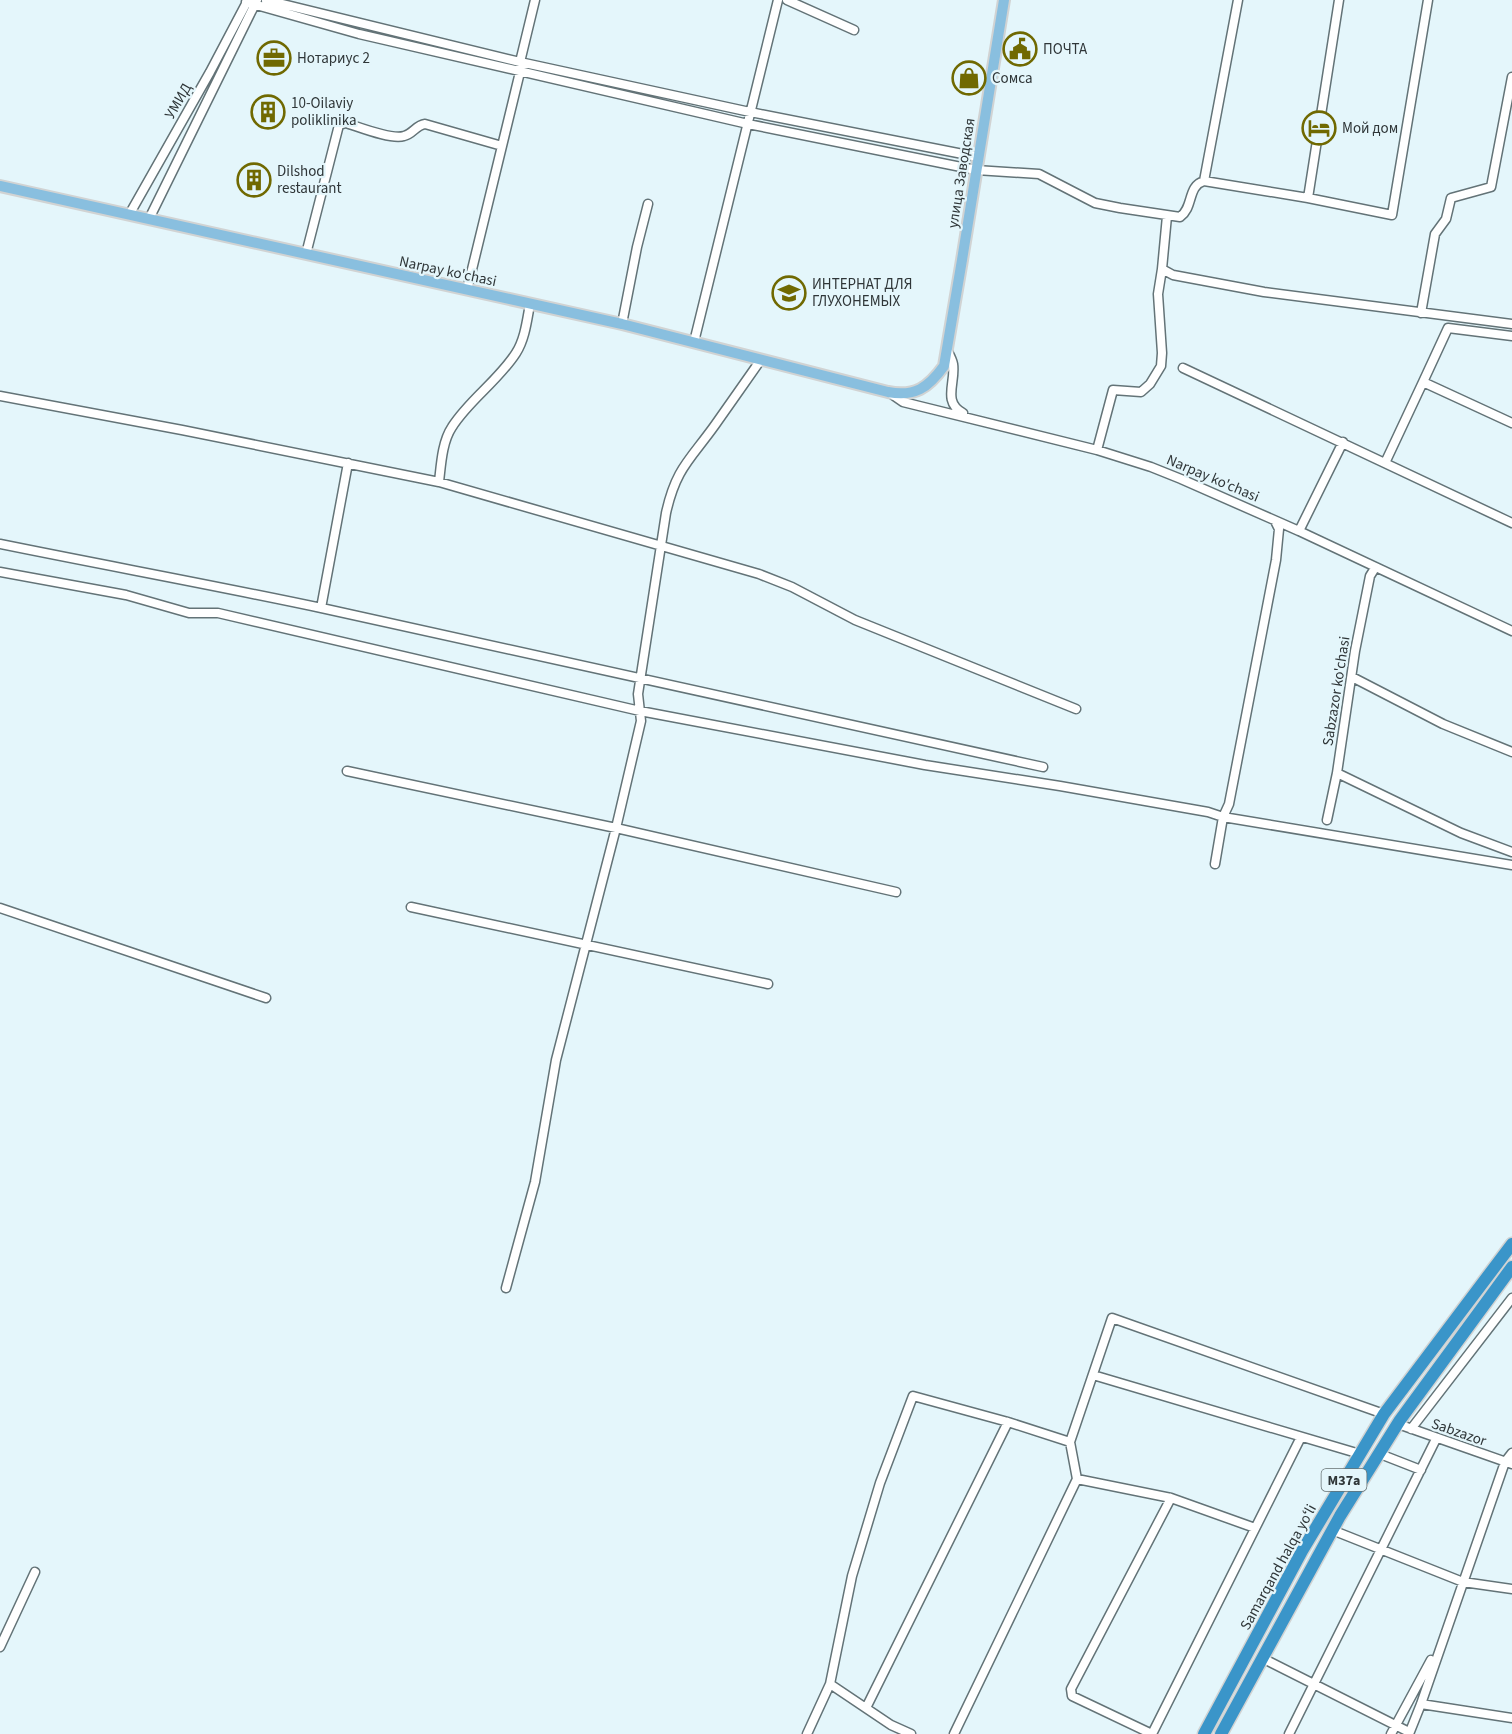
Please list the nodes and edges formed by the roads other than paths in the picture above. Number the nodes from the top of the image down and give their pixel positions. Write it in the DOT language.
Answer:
graph roads {
  1 [pos="266,0"];
  2 [pos="535,0"];
  3 [pos="778,0"];
  4 [pos="787,0"];
  5 [pos="1004,0"];
  6 [pos="1238,0"];
  7 [pos="1339,0"];
  8 [pos="1428,0"];
  9 [pos="252,2"];
  10 [pos="854,30"];
  11 [pos="520,62"];
  12 [pos="520,72"];
  13 [pos="1512,77"];
  14 [pos="750,112"];
  15 [pos="748,124"];
  16 [pos="502,146"];
  17 [pos="978,157"];
  18 [pos="976,170"];
  19 [pos="1204,181"];
  20 [pos="0,186"];
  21 [pos="1308,198"];
  22 [pos="648,204"];
  23 [pos="129,214"];
  24 [pos="1167,216"];
  25 [pos="149,219"];
  26 [pos="306,254"];
  27 [pos="1162,269"];
  28 [pos="467,290"];
  29 [pos="530,304"];
  30 [pos="1421,312"];
  31 [pos="622,324"];
  32 [pos="1512,324"];
  33 [pos="1512,336"];
  34 [pos="694,342"];
  35 [pos="947,350"];
  36 [pos="760,361"];
  37 [pos="1183,368"];
  38 [pos="1423,382"];
  39 [pos="926,385"];
  40 [pos="888,392"];
  41 [pos="0,396"];
  42 [pos="974,419"];
  43 [pos="1512,423"];
  44 [pos="1343,442"];
  45 [pos="1097,450"];
  46 [pos="1385,463"];
  47 [pos="348,464"];
  48 [pos="439,482"];
  49 [pos="1275,521"];
  50 [pos="1512,523"];
  51 [pos="1299,531"];
  52 [pos="0,544"];
  53 [pos="662,547"];
  54 [pos="1375,568"];
  55 [pos="0,572"];
  56 [pos="321,608"];
  57 [pos="1512,631"];
  58 [pos="1352,676"];
  59 [pos="641,677"];
  60 [pos="1077,709"];
  61 [pos="640,711"];
  62 [pos="1512,752"];
  63 [pos="1043,767"];
  64 [pos="347,771"];
  65 [pos="1338,773"];
  66 [pos="1223,817"];
  67 [pos="1328,820"];
  68 [pos="616,828"];
  69 [pos="1512,852"];
  70 [pos="1215,864"];
  71 [pos="1512,865"];
  72 [pos="896,892"];
  73 [pos="411,907"];
  74 [pos="0,908"];
  75 [pos="585,944"];
  76 [pos="768,984"];
  77 [pos="266,998"];
  78 [pos="1512,1244"];
  79 [pos="1512,1267"];
  80 [pos="506,1288"];
  81 [pos="1512,1298"];
  82 [pos="1093,1375"];
  83 [pos="1384,1414"];
  84 [pos="1008,1422"];
  85 [pos="1398,1424"];
  86 [pos="1411,1430"];
  87 [pos="1301,1437"];
  88 [pos="1436,1439"];
  89 [pos="1070,1442"];
  90 [pos="1512,1453"];
  91 [pos="1360,1454"];
  92 [pos="1380,1454"];
  93 [pos="1508,1463"];
  94 [pos="1421,1470"];
  95 [pos="1077,1479"];
  96 [pos="1172,1498"];
  97 [pos="1328,1507"];
  98 [pos="1340,1516"];
  99 [pos="1255,1528"];
  100 [pos="1332,1530"];
  101 [pos="1382,1549"];
  102 [pos="35,1572"];
  103 [pos="1463,1582"];
  104 [pos="1512,1589"];
  105 [pos="1442,1641"];
  106 [pos="0,1647"];
  107 [pos="1262,1658"];
  108 [pos="830,1684"];
  109 [pos="1313,1686"];
  110 [pos="1421,1704"];
  111 [pos="866,1708"];
  112 [pos="1512,1719"];
  113 [pos="891,1725"];
  114 [pos="1393,1730"];
  115 [pos="1409,1733"];
  116 [pos="807,1734"];
  117 [pos="886,1734"];
  118 [pos="910,1734"];
  119 [pos="954,1734"];
  120 [pos="1204,1734"];
  121 [pos="1221,1734"];
  122 [pos="1289,1734"];
  1 -- 11 [label="street"];
  2 -- 11 [label="street"];
  3 -- 14 [label="street"];
  4 -- 10 [label="street"];
  5 -- 17 [label="main road, улица Заводская"];
  6 -- 19 [label="street"];
  7 -- 21 [label="street"];
  8 -- 21 [label="street"];
  9 -- 12 [label="street"];
  9 -- 23 [label="street, УМИД"];
  9 -- 25 [label="street, УМИД"];
  11 -- 12 [label="street"];
  11 -- 14 [label="street"];
  12 -- 15 [label="street"];
  12 -- 16 [label="street"];
  13 -- 30 [label="street"];
  14 -- 15 [label="street"];
  14 -- 17 [label="street"];
  15 -- 18 [label="street"];
  15 -- 34 [label="street"];
  16 -- 26 [label="street"];
  16 -- 28 [label="street"];
  17 -- 18 [label="main road, улица Заводская"];
  18 -- 24 [label="street"];
  18 -- 35 [label="main road, улица Заводская"];
  19 -- 21 [label="street"];
  19 -- 24 [label="street"];
  20 -- 23 [label="main road, Narpay ko'chasi"];
  22 -- 31 [label="street"];
  23 -- 25 [label="main road, Narpay ko'chasi"];
  24 -- 27 [label="street"];
  25 -- 26 [label="main road, Narpay ko'chasi"];
  26 -- 28 [label="main road, Narpay ko'chasi"];
  27 -- 30 [label="street"];
  27 -- 45 [label="street"];
  28 -- 29 [label="main road, Narpay ko'chasi"];
  29 -- 31 [label="main road, Narpay ko'chasi"];
  29 -- 48 [label="street"];
  30 -- 32 [label="street"];
  31 -- 34 [label="main road, Narpay ko'chasi"];
  33 -- 38 [label="street"];
  34 -- 36 [label="main road, Narpay ko'chasi"];
  35 -- 39 [label="main road, улица Заводская"];
  35 -- 42 [label="street, улица Заводская"];
  36 -- 40 [label="main road, Narpay ko'chasi"];
  36 -- 53 [label="street"];
  37 -- 44 [label="street"];
  38 -- 43 [label="street"];
  38 -- 46 [label="street"];
  39 -- 40 [label="main road, Narpay ko'chasi"];
  40 -- 42 [label="street, Narpay ko'chasi"];
  41 -- 47 [label="street"];
  42 -- 45 [label="street, Narpay ko'chasi"];
  44 -- 46 [label="street"];
  44 -- 51 [label="street"];
  45 -- 49 [label="street, Narpay ko'chasi"];
  46 -- 50 [label="street"];
  47 -- 48 [label="street"];
  47 -- 56 [label="street"];
  48 -- 53 [label="street"];
  49 -- 51 [label="street, Narpay ko'chasi"];
  49 -- 66 [label="street"];
  51 -- 54 [label="street, Narpay ko'chasi"];
  52 -- 56 [label="street"];
  53 -- 59 [label="street"];
  53 -- 60 [label="street"];
  54 -- 57 [label="street, Narpay ko'chasi"];
  54 -- 58 [label="street, Sabzazor ko'chasi"];
  55 -- 61 [label="street"];
  56 -- 59 [label="street"];
  58 -- 62 [label="street"];
  58 -- 65 [label="street, Sabzazor ko'chasi"];
  59 -- 61 [label="street"];
  59 -- 63 [label="street"];
  61 -- 66 [label="street"];
  61 -- 68 [label="street"];
  64 -- 68 [label="street"];
  65 -- 67 [label="street, Sabzazor ko'chasi"];
  65 -- 69 [label="street"];
  66 -- 70 [label="street"];
  66 -- 71 [label="street"];
  68 -- 72 [label="street"];
  68 -- 75 [label="street"];
  73 -- 75 [label="street"];
  74 -- 77 [label="street"];
  75 -- 76 [label="street"];
  75 -- 80 [label="street"];
  78 -- 83 [label="highway, Samarqand halqa yoʻli / M37a"];
  79 -- 85 [label="highway, Samarqand halqa yoʻli / M37a"];
  81 -- 86 [label="street"];
  82 -- 83 [label="street"];
  82 -- 87 [label="street"];
  82 -- 89 [label="street"];
  83 -- 91 [label="highway, Samarqand halqa yoʻli / M37a"];
  84 -- 89 [label="street"];
  84 -- 108 [label="street"];
  84 -- 111 [label="street"];
  85 -- 86 [label="street, Sabzazor"];
  85 -- 92 [label="highway, Samarqand halqa yoʻli / M37a"];
  86 -- 88 [label="street, Sabzazor"];
  87 -- 91 [label="street"];
  87 -- 99 [label="street"];
  88 -- 93 [label="street, Sabzazor"];
  88 -- 94 [label="street"];
  89 -- 95 [label="street"];
  90 -- 93 [label="street"];
  91 -- 97 [label="highway, Samarqand halqa yoʻli / M37a"];
  92 -- 94 [label="street"];
  92 -- 98 [label="highway, Samarqand halqa yoʻli / M37a"];
  93 -- 103 [label="street"];
  94 -- 101 [label="street"];
  95 -- 96 [label="street"];
  95 -- 119 [label="street"];
  96 -- 99 [label="street"];
  96 -- 99 [label="street"];
  97 -- 98 [label="highway"];
  97 -- 120 [label="highway, Samarqand halqa yoʻli / M37a"];
  98 -- 100 [label="highway, Samarqand halqa yoʻli / M37a"];
  100 -- 101 [label="street"];
  100 -- 107 [label="highway, Samarqand halqa yoʻli / M37a"];
  101 -- 103 [label="street"];
  101 -- 109 [label="street"];
  102 -- 106 [label="street"];
  103 -- 104 [label="street"];
  103 -- 105 [label="street"];
  105 -- 110 [label="street"];
  105 -- 114 [label="street"];
  107 -- 109 [label="street"];
  107 -- 121 [label="highway, Samarqand halqa yoʻli / M37a"];
  108 -- 111 [label="street"];
  108 -- 116 [label="street"];
  109 -- 114 [label="street"];
  109 -- 122 [label="street"];
  110 -- 112 [label="street"];
  110 -- 115 [label="street"];
  111 -- 113 [label="street"];
  113 -- 117 [label="street"];
  113 -- 118 [label="street"];
  114 -- 115 [label="street"];
}
